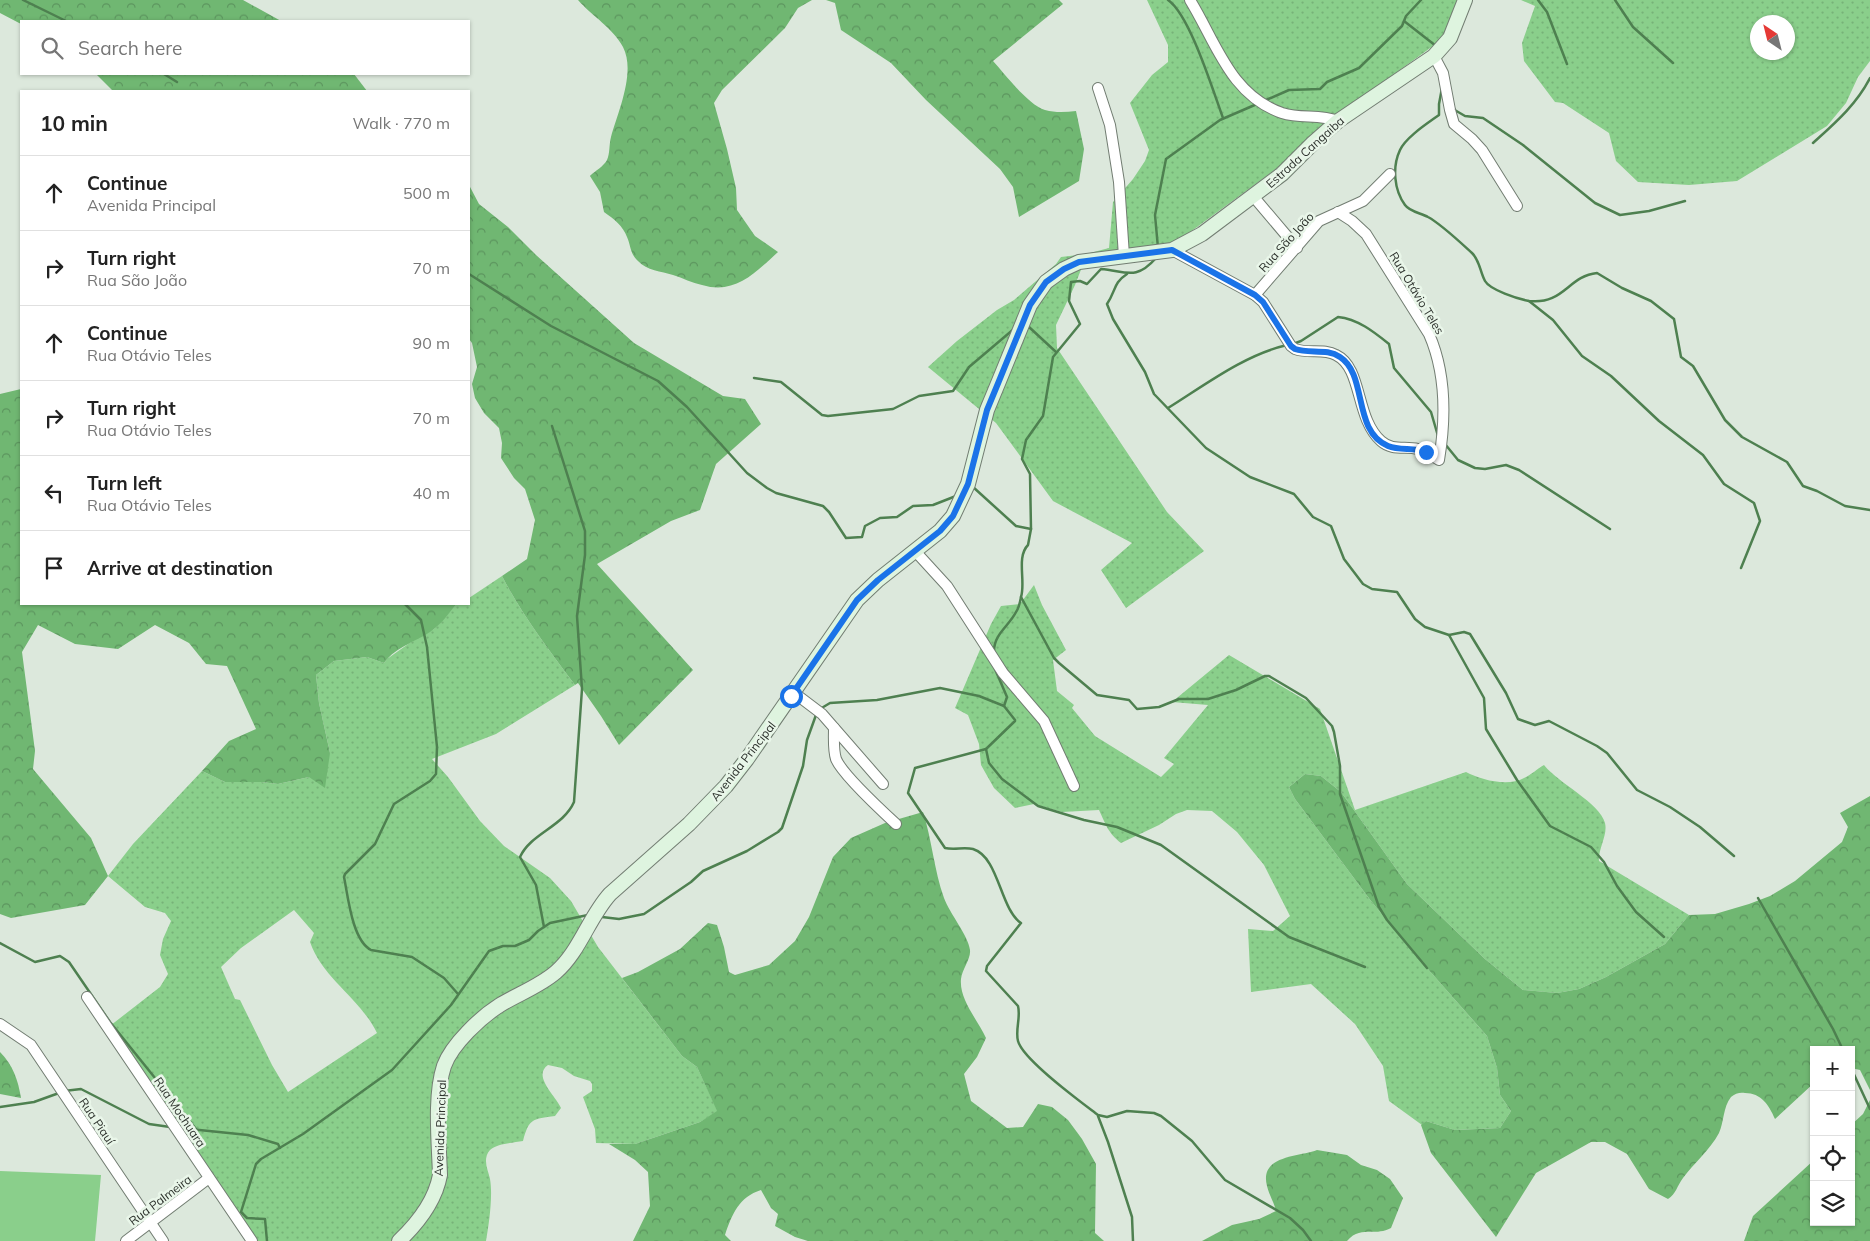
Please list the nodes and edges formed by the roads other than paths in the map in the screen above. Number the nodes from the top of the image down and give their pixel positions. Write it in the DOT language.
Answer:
graph roads {
  1 [pos="1190,0"];
  2 [pos="1465,0"];
  3 [pos="1434,56"];
  4 [pos="1098,88"];
  5 [pos="1338,121"];
  6 [pos="1390,174"];
  7 [pos="1253,196"];
  8 [pos="1517,206"];
  9 [pos="1338,212"];
  10 [pos="1297,248"];
  11 [pos="1172,250"];
  12 [pos="1124,256"];
  13 [pos="1255,295"];
  14 [pos="915,551"];
  15 [pos="793,692"];
  16 [pos="834,728"];
  17 [pos="883,784"];
  18 [pos="1074,786"];
  19 [pos="896,824"];
  20 [pos="87,997"];
  21 [pos="0,1024"];
  22 [pos="209,1178"];
  23 [pos="150,1223"];
  24 [pos="126,1241"];
  25 [pos="163,1241"];
  26 [pos="252,1241"];
  27 [pos="399,1241"];
  1 -- 5 [label="street"];
  2 -- 3 [label="street, Estrada Cangaiba"];
  3 -- 5 [label="street, Estrada Cangaiba"];
  3 -- 8 [label="street"];
  4 -- 12 [label="street"];
  5 -- 7 [label="street, Estrada Cangaiba"];
  6 -- 9 [label="street, Rua São João"];
  7 -- 10 [label="street"];
  7 -- 11 [label="street, Estrada Cangaiba"];
  9 -- 10 [label="street, Rua São João"];
  9 -- 13 [label="street, Rua Otávio Teles"];
  10 -- 13 [label="street, Rua São João"];
  11 -- 12 [label="street, Avenida Principal"];
  11 -- 13 [label="street"];
  12 -- 14 [label="street, Avenida Principal"];
  14 -- 15 [label="street, Avenida Principal"];
  14 -- 18 [label="street"];
  15 -- 16 [label="street"];
  15 -- 27 [label="street, Avenida Principal"];
  16 -- 17 [label="street"];
  16 -- 19 [label="street"];
  20 -- 22 [label="street, Rua Mochuara"];
  21 -- 23 [label="street, Rua Piauí"];
  22 -- 23 [label="street, Rua Palmeira"];
  22 -- 26 [label="street, Rua Mochuara"];
  23 -- 24 [label="street, Rua Palmeira"];
  23 -- 25 [label="street, Rua Piauí"];
}
